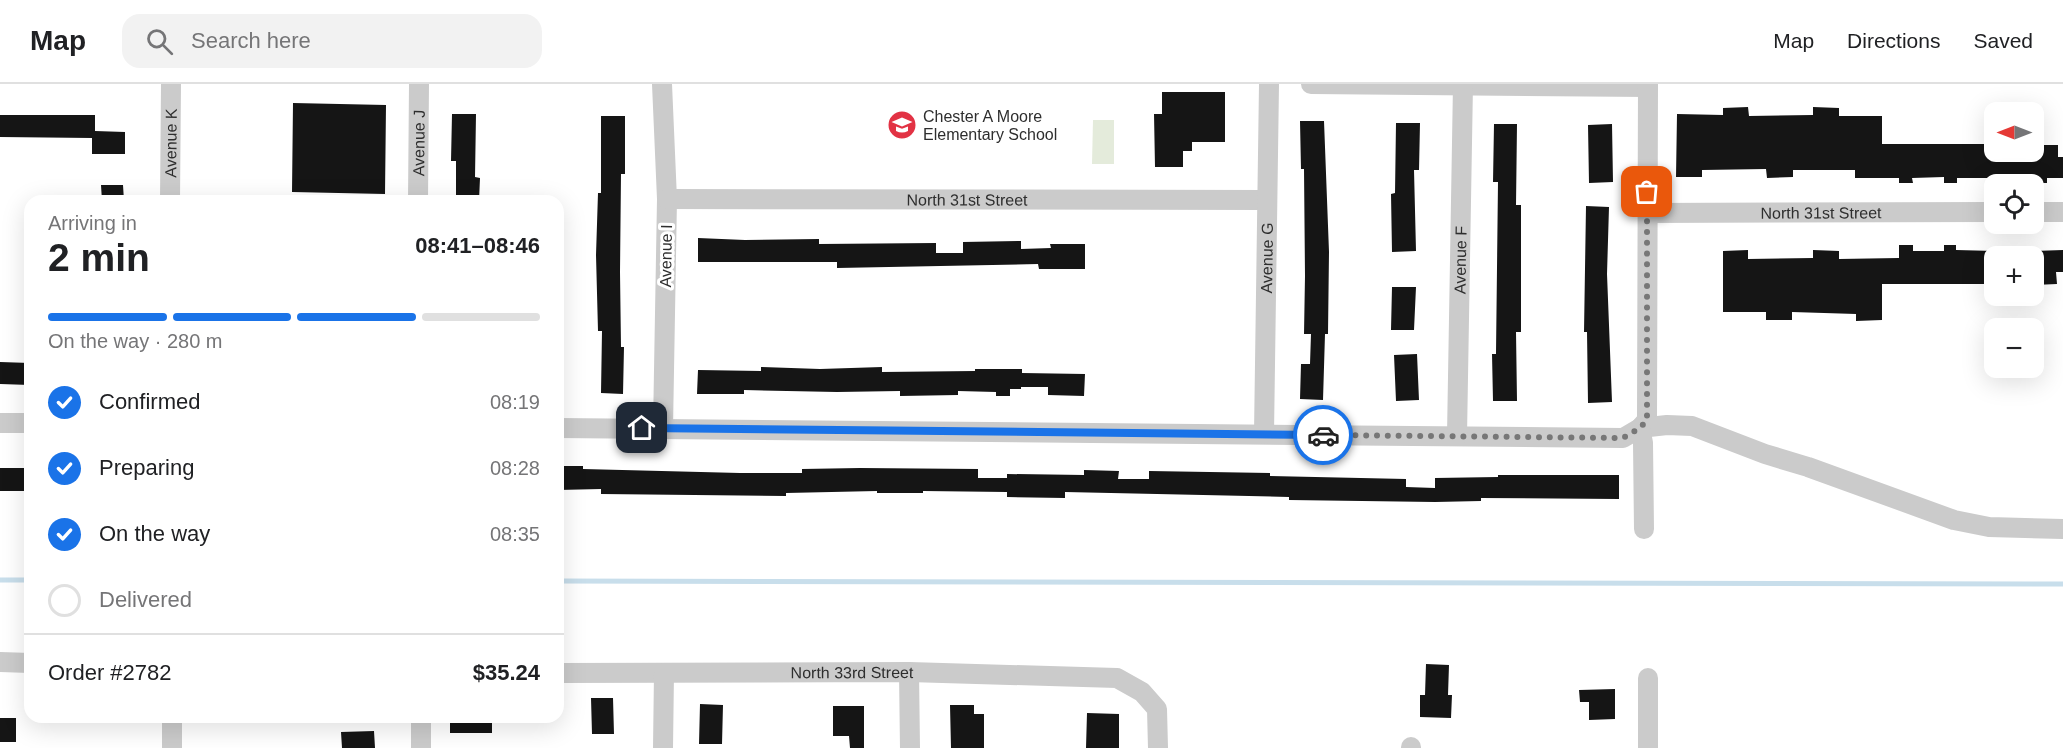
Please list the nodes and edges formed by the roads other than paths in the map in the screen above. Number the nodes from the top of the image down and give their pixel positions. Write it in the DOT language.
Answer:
graph roads {
  1 [pos="171,84"];
  2 [pos="419,84"];
  3 [pos="662,84"];
  4 [pos="1269,84"];
  5 [pos="1311,84"];
  6 [pos="1463,85"];
  7 [pos="1648,85"];
  8 [pos="170,195"];
  9 [pos="418,195"];
  10 [pos="667,199"];
  11 [pos="1267,200"];
  12 [pos="1984,212"];
  13 [pos="2044,212"];
  14 [pos="2063,212"];
  15 [pos="1647,213"];
  16 [pos="0,423"];
  17 [pos="24,423"];
  18 [pos="564,428"];
  19 [pos="663,428"];
  20 [pos="1640,428"];
  21 [pos="1264,434"];
  22 [pos="1457,436"];
  23 [pos="1644,529"];
  24 [pos="2063,529"];
  25 [pos="0,662"];
  26 [pos="24,663"];
  27 [pos="909,672"];
  28 [pos="564,673"];
  29 [pos="664,673"];
  30 [pos="1648,678"];
  31 [pos="172,723"];
  32 [pos="421,723"];
  33 [pos="172,748"];
  34 [pos="421,748"];
  35 [pos="663,748"];
  36 [pos="910,748"];
  37 [pos="1158,748"];
  38 [pos="1648,748"];
  1 -- 8 [label="street, Avenue K"];
  2 -- 9 [label="street, Avenue J"];
  3 -- 10 [label="street, Avenue I"];
  4 -- 11 [label="street, Avenue G"];
  5 -- 6 [label="street"];
  6 -- 7 [label="street"];
  6 -- 22 [label="street, Avenue F"];
  7 -- 15 [label="street"];
  10 -- 11 [label="street, North 31st Street"];
  10 -- 19 [label="street, Avenue I"];
  11 -- 21 [label="street, Avenue G"];
  12 -- 15 [label="street, North 31st Street"];
  13 -- 14 [label="street"];
  15 -- 20 [label="street"];
  16 -- 17 [label="street"];
  18 -- 19 [label="street"];
  19 -- 21 [label="street"];
  20 -- 22 [label="street"];
  20 -- 23 [label="street"];
  20 -- 24 [label="street"];
  21 -- 22 [label="street"];
  25 -- 26 [label="street"];
  27 -- 29 [label="street, North 33rd Street"];
  27 -- 36 [label="street"];
  27 -- 37 [label="street, North 33rd Street"];
  28 -- 29 [label="street, North 33rd Street"];
  29 -- 35 [label="street"];
  30 -- 38 [label="street"];
  31 -- 33 [label="street"];
  32 -- 34 [label="street"];
}
